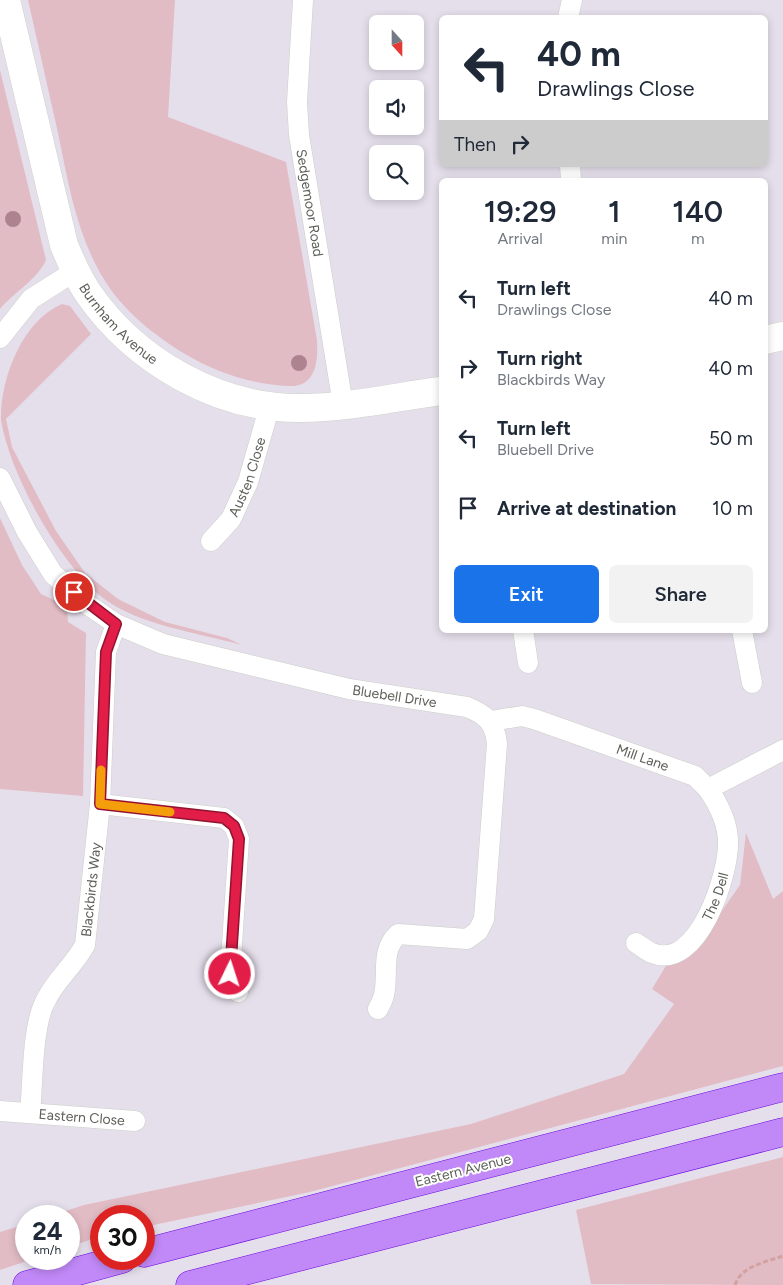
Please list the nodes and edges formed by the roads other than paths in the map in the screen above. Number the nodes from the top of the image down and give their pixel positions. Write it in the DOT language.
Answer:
graph roads {
  1 [pos="6,0"];
  2 [pos="303,0"];
  3 [pos="572,0"];
  4 [pos="569,15"];
  5 [pos="75,271"];
  6 [pos="783,336"];
  7 [pos="0,338"];
  8 [pos="768,339"];
  9 [pos="439,391"];
  10 [pos="270,405"];
  11 [pos="343,405"];
  12 [pos="0,478"];
  13 [pos="211,541"];
  14 [pos="116,624"];
  15 [pos="523,633"];
  16 [pos="743,633"];
  17 [pos="528,663"];
  18 [pos="752,683"];
  19 [pos="491,721"];
  20 [pos="783,750"];
  21 [pos="708,789"];
  22 [pos="100,804"];
  23 [pos="636,943"];
  24 [pos="238,992"];
  25 [pos="378,1009"];
  26 [pos="783,1087"];
  27 [pos="0,1112"];
  28 [pos="30,1113"];
  29 [pos="135,1121"];
  30 [pos="783,1132"];
  31 [pos="155,1250"];
  32 [pos="90,1268"];
  33 [pos="27,1285"];
  34 [pos="190,1285"];
  1 -- 5 [label="street, Burnham Avenue"];
  2 -- 11 [label="street, Sedgemoor Road"];
  3 -- 4 [label="street"];
  5 -- 7 [label="street"];
  5 -- 10 [label="street, Burnham Avenue"];
  6 -- 8 [label="street"];
  9 -- 11 [label="street, Burnham Avenue"];
  10 -- 11 [label="street, Burnham Avenue"];
  10 -- 13 [label="street, Austen Close"];
  12 -- 14 [label="street, Bluebell Drive"];
  14 -- 19 [label="street, Bluebell Drive"];
  14 -- 22 [label="street, Blackbirds Way"];
  15 -- 17 [label="street"];
  16 -- 18 [label="street"];
  19 -- 21 [label="street, Mill Lane"];
  19 -- 25 [label="street"];
  20 -- 21 [label="street"];
  21 -- 23 [label="street, The Dell"];
  22 -- 24 [label="street"];
  22 -- 28 [label="street, Blackbirds Way"];
  26 -- 31 [label="highway, Eastern Avenue"];
  27 -- 28 [label="street"];
  28 -- 29 [label="street, Eastern Close"];
  30 -- 34 [label="highway"];
  32 -- 33 [label="highway"];
}
